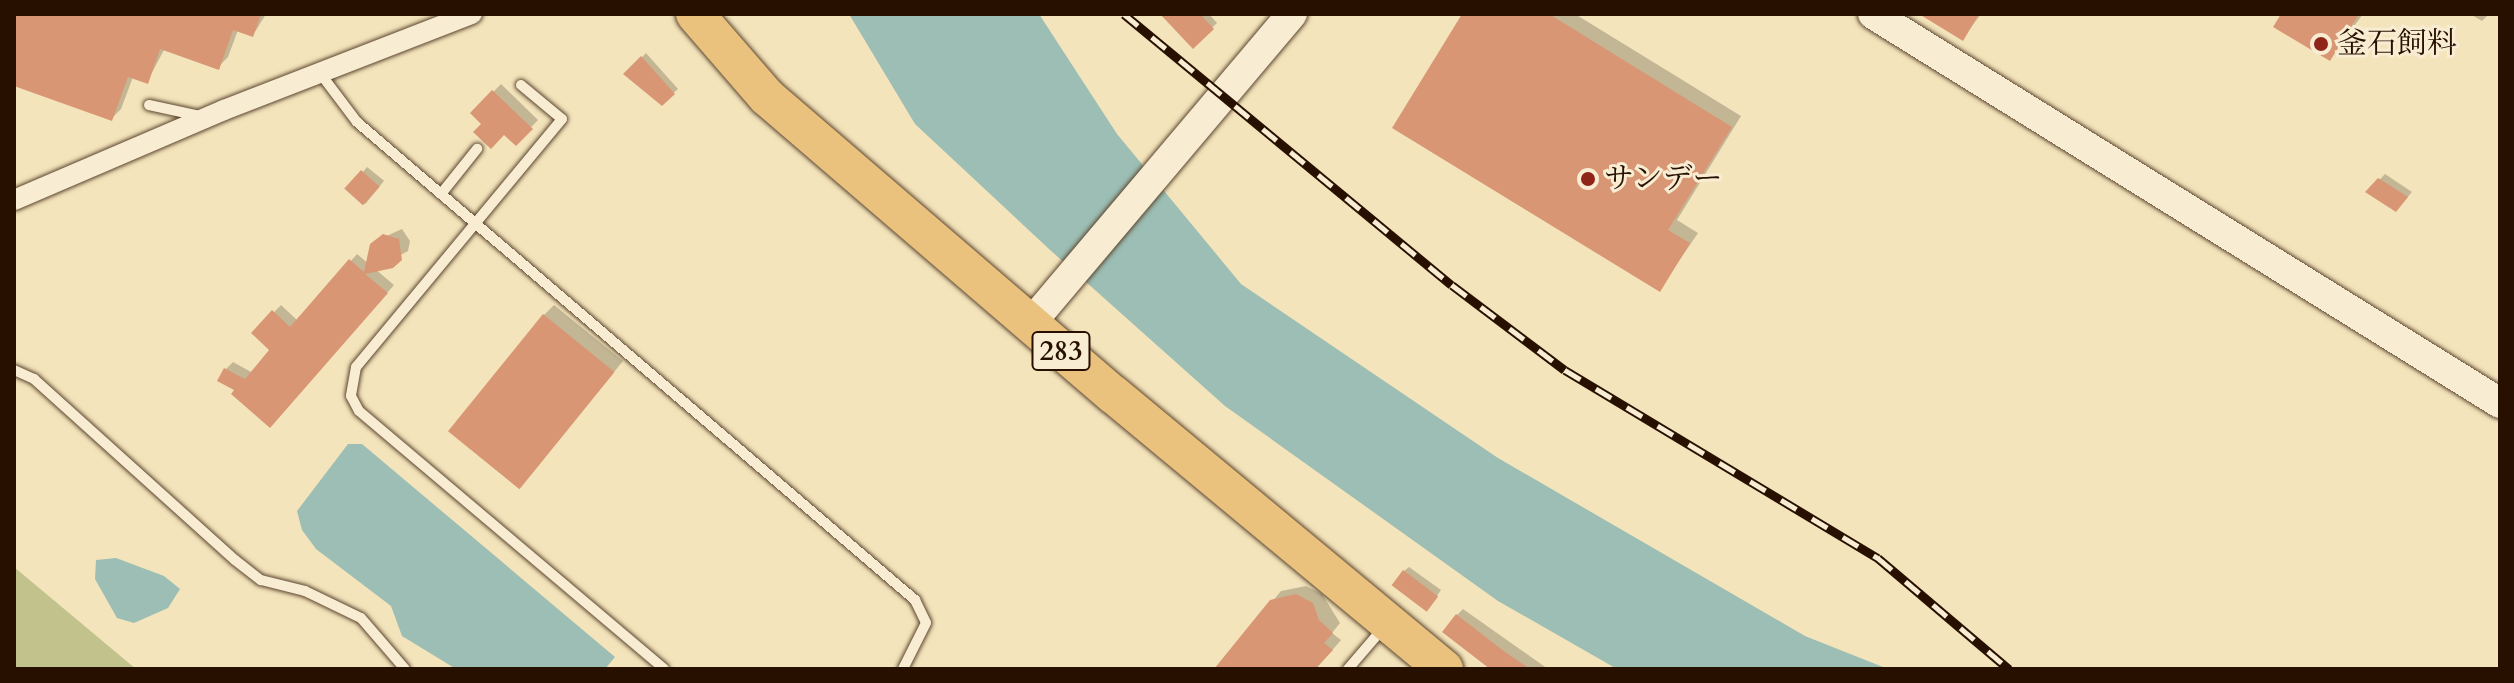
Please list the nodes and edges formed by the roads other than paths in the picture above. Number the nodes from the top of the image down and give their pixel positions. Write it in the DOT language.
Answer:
graph roads {
  1 [pos="472,14"];
  2 [pos="695,14"];
  3 [pos="1292,14"];
  4 [pos="1873,14"];
  5 [pos="320,73"];
  6 [pos="521,85"];
  7 [pos="149,105"];
  8 [pos="206,117"];
  9 [pos="477,149"];
  10 [pos="441,194"];
  11 [pos="14,200"];
  12 [pos="476,224"];
  13 [pos="1030,324"];
  14 [pos="14,370"];
  15 [pos="2500,403"];
  16 [pos="1388,622"];
  17 [pos="405,669"];
  18 [pos="664,669"];
  19 [pos="903,669"];
  20 [pos="1348,669"];
  21 [pos="1444,669"];
  1 -- 5 [label="street"];
  2 -- 13 [label="highway, 283"];
  3 -- 13 [label="street"];
  4 -- 15 [label="street"];
  5 -- 8 [label="street"];
  5 -- 10 [label="lane"];
  6 -- 12 [label="lane"];
  7 -- 8 [label="lane"];
  8 -- 11 [label="street"];
  9 -- 10 [label="lane"];
  10 -- 12 [label="lane"];
  12 -- 18 [label="lane"];
  12 -- 19 [label="lane"];
  13 -- 16 [label="highway, 283"];
  14 -- 17 [label="lane"];
  16 -- 20 [label="lane"];
  16 -- 21 [label="highway, 283"];
}
